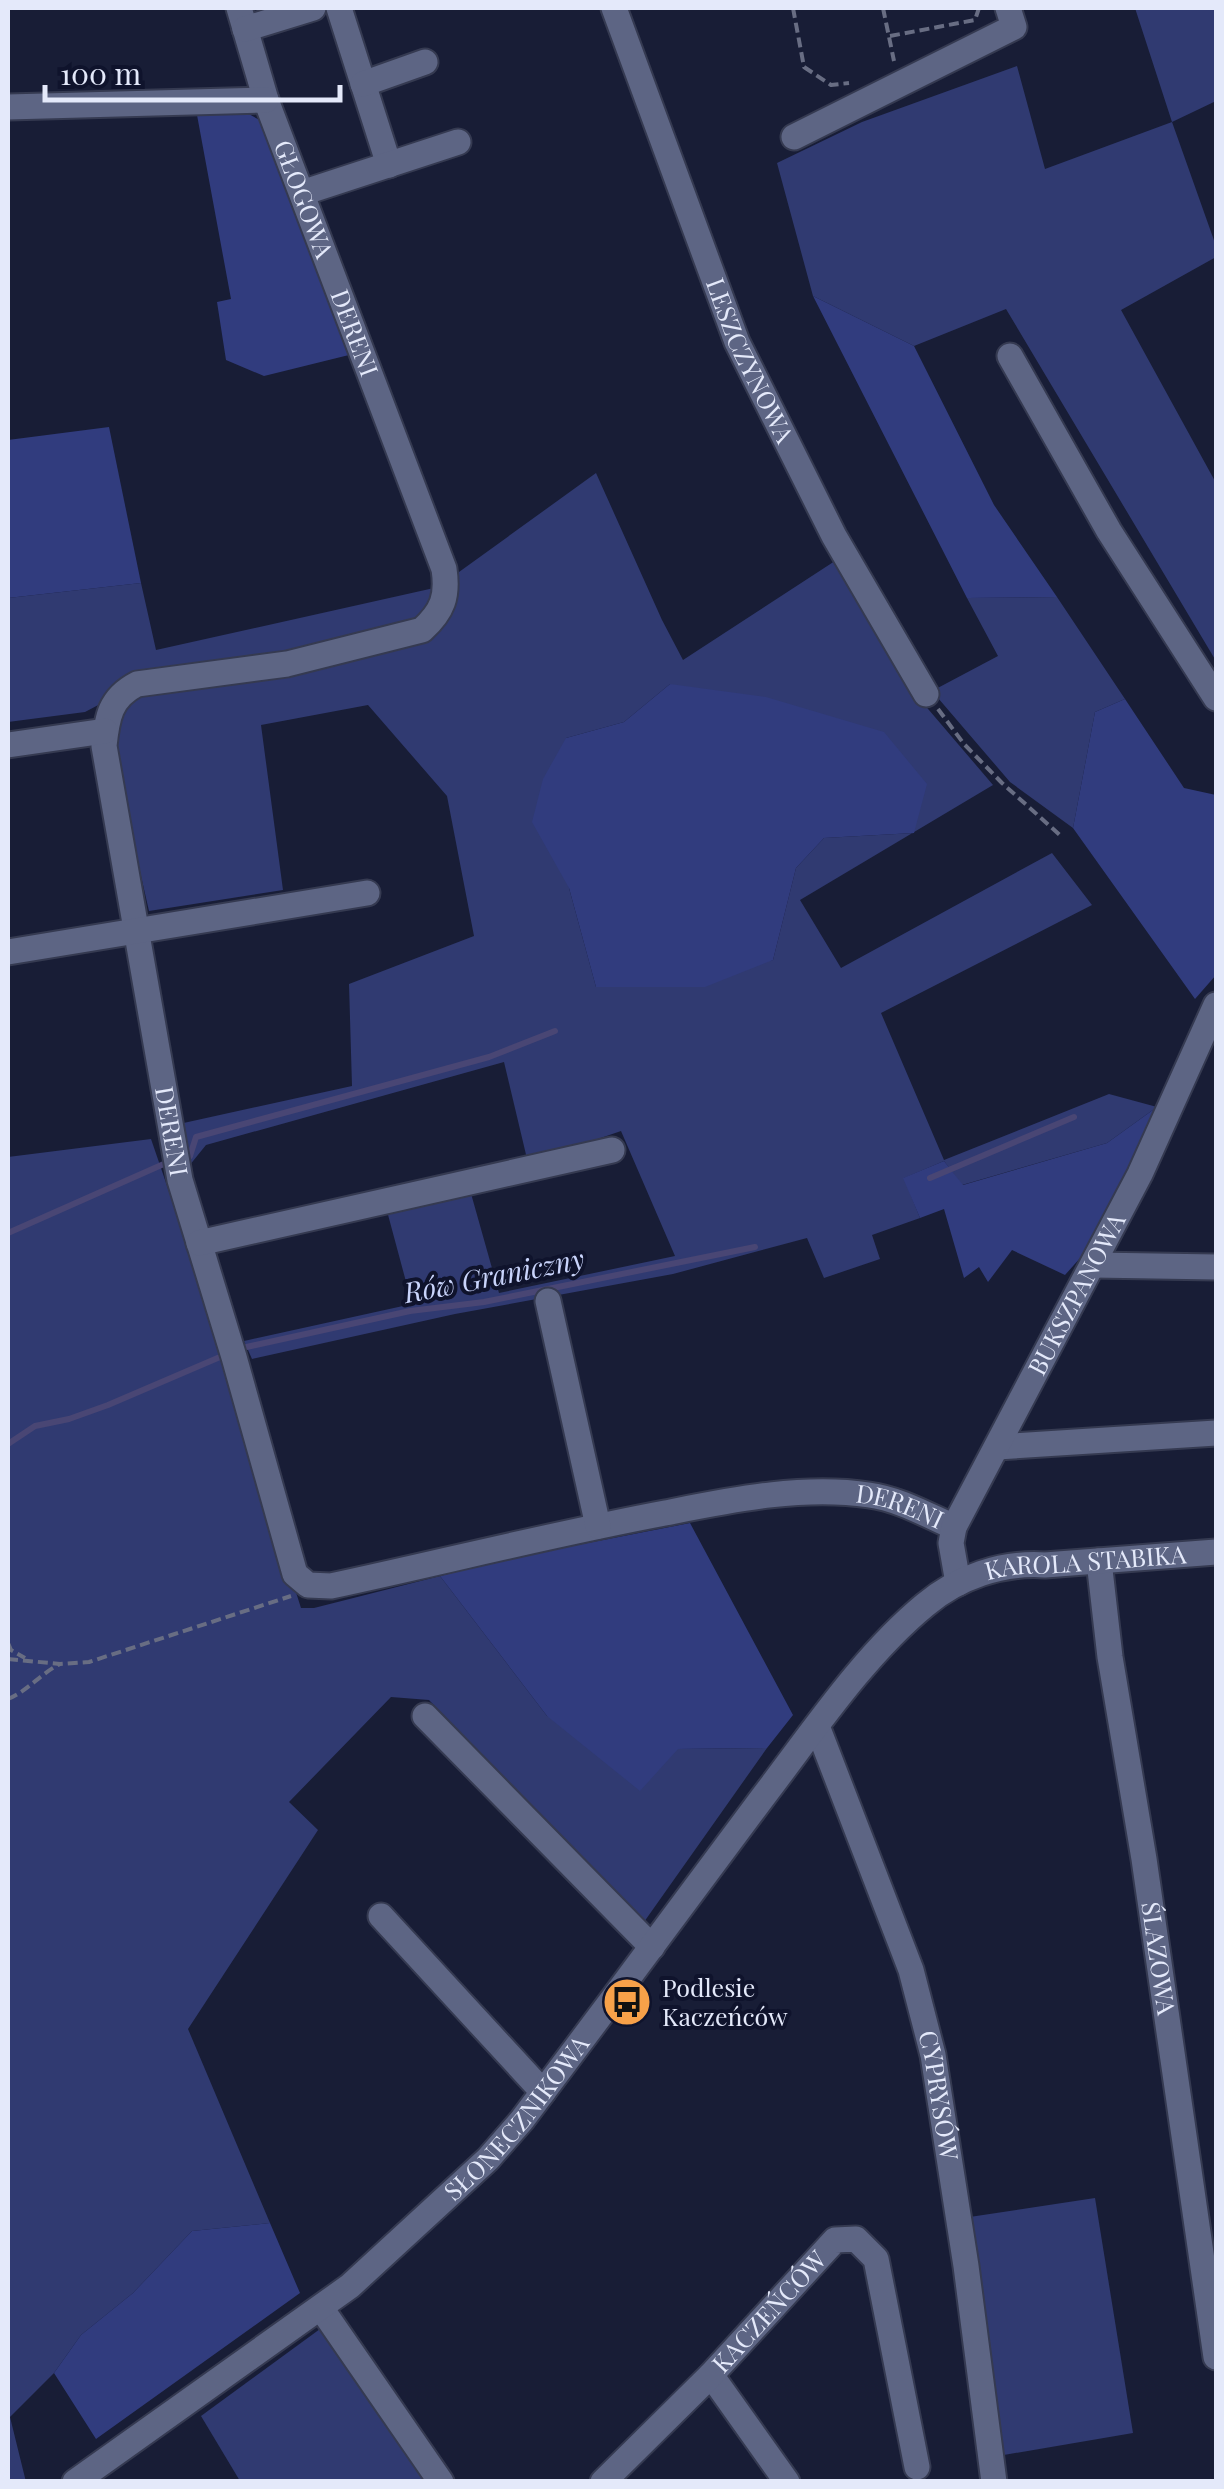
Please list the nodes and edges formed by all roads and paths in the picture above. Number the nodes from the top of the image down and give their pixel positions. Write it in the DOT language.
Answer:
graph roads {
  1 [pos="313,8"];
  2 [pos="339,8"];
  3 [pos="614,8"];
  4 [pos="792,8"];
  5 [pos="883,8"];
  6 [pos="979,8"];
  7 [pos="242,18"];
  8 [pos="1011,18"];
  9 [pos="889,36"];
  10 [pos="425,62"];
  11 [pos="896,70"];
  12 [pos="863,82"];
  13 [pos="363,84"];
  14 [pos="266,100"];
  15 [pos="8,107"];
  16 [pos="794,138"];
  17 [pos="458,142"];
  18 [pos="389,164"];
  19 [pos="302,193"];
  20 [pos="332,278"];
  21 [pos="1010,356"];
  22 [pos="926,694"];
  23 [pos="1216,698"];
  24 [pos="106,731"];
  25 [pos="8,744"];
  26 [pos="1061,836"];
  27 [pos="368,893"];
  28 [pos="136,932"];
  29 [pos="8,952"];
  30 [pos="1216,1005"];
  31 [pos="612,1150"];
  32 [pos="198,1243"];
  33 [pos="1094,1266"];
  34 [pos="1216,1267"];
  35 [pos="548,1301"];
  36 [pos="1216,1433"];
  37 [pos="997,1447"];
  38 [pos="598,1526"];
  39 [pos="954,1528"];
  40 [pos="1216,1552"];
  41 [pos="1099,1561"];
  42 [pos="958,1583"];
  43 [pos="308,1586"];
  44 [pos="8,1643"];
  45 [pos="8,1659"];
  46 [pos="29,1661"];
  47 [pos="60,1664"];
  48 [pos="8,1699"];
  49 [pos="425,1716"];
  50 [pos="817,1726"];
  51 [pos="381,1916"];
  52 [pos="652,1947"];
  53 [pos="544,2092"];
  54 [pos="321,2308"];
  55 [pos="1216,2356"];
  56 [pos="711,2375"];
  57 [pos="917,2467"];
  58 [pos="75,2482"];
  59 [pos="441,2482"];
  60 [pos="603,2482"];
  61 [pos="787,2482"];
  62 [pos="994,2482"];
  1 -- 7 [label="street"];
  2 -- 13 [label="street"];
  3 -- 22 [label="street, LESZCZYNOWA"];
  4 -- 12 [label="path"];
  5 -- 9 [label="path"];
  6 -- 9 [label="path"];
  7 -- 14 [label="street, GŁOGOWA"];
  8 -- 16 [label="street"];
  9 -- 11 [label="path"];
  10 -- 13 [label="street"];
  13 -- 18 [label="street"];
  14 -- 15 [label="street"];
  14 -- 19 [label="street, GŁOGOWA"];
  17 -- 18 [label="street"];
  18 -- 19 [label="street"];
  19 -- 20 [label="street, GŁOGOWA"];
  20 -- 24 [label="street, DERENI"];
  21 -- 23 [label="street"];
  22 -- 26 [label="path"];
  24 -- 25 [label="street"];
  24 -- 28 [label="street, DERENI"];
  27 -- 28 [label="street"];
  28 -- 29 [label="street"];
  28 -- 32 [label="street, DERENI"];
  30 -- 33 [label="street, BUKSZPANOWA"];
  31 -- 32 [label="street"];
  32 -- 43 [label="street, DERENI"];
  33 -- 34 [label="street"];
  33 -- 37 [label="street, BUKSZPANOWA"];
  35 -- 38 [label="street"];
  36 -- 37 [label="street"];
  37 -- 39 [label="street, BUKSZPANOWA"];
  38 -- 39 [label="street, DERENI"];
  38 -- 43 [label="street, DERENI"];
  39 -- 42 [label="street"];
  40 -- 41 [label="street, KAROLA STABIKA"];
  41 -- 42 [label="street, KAROLA STABIKA"];
  41 -- 55 [label="street, ŚLAZOWA"];
  42 -- 50 [label="street, SŁONECZNIKOWA"];
  43 -- 47 [label="path"];
  44 -- 46 [label="path"];
  45 -- 46 [label="path"];
  46 -- 47 [label="path"];
  47 -- 48 [label="path"];
  49 -- 52 [label="street"];
  50 -- 52 [label="street, SŁONECZNIKOWA"];
  50 -- 62 [label="street, CYPRYSÓW"];
  51 -- 53 [label="street"];
  52 -- 53 [label="street, SŁONECZNIKOWA"];
  53 -- 54 [label="street, SŁONECZNIKOWA"];
  54 -- 58 [label="street, SŁONECZNIKOWA"];
  54 -- 59 [label="street"];
  56 -- 57 [label="street, KACZEŃCÓW"];
  56 -- 60 [label="street, KACZEŃCÓW"];
  56 -- 61 [label="street"];
}
